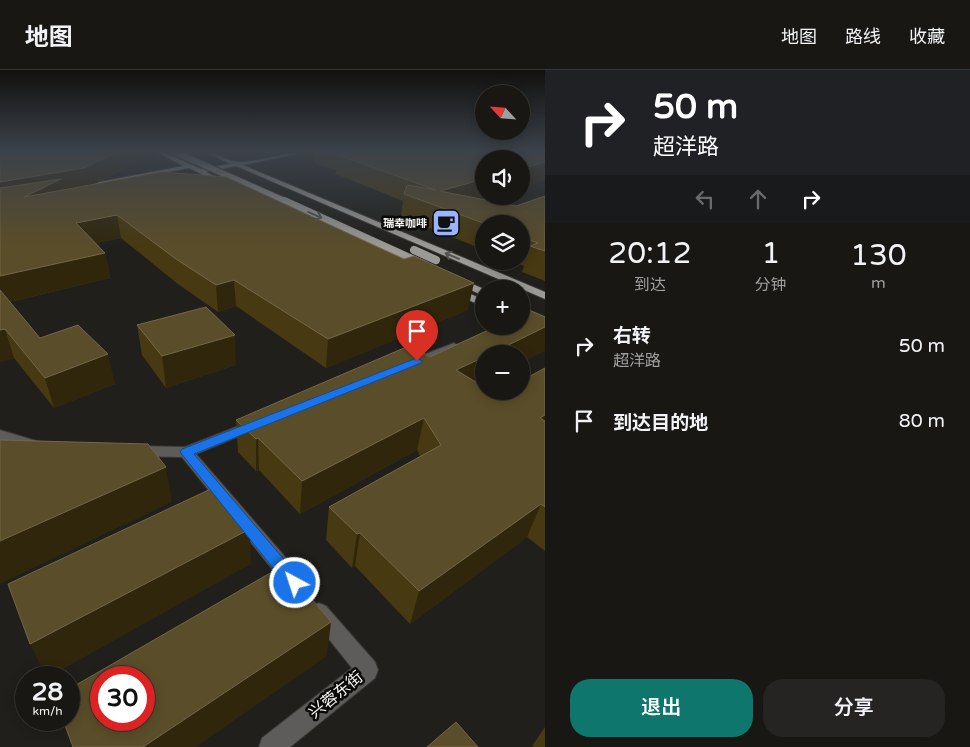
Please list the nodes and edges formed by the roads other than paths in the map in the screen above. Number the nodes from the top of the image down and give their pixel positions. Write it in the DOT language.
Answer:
graph roads {
  1 [pos="101,184"];
  2 [pos="122,184"];
  3 [pos="225,184"];
  4 [pos="248,184"];
  5 [pos="261,184"];
  6 [pos="284,184"];
  7 [pos="67,189"];
  8 [pos="76,193"];
  9 [pos="314,225"];
  10 [pos="390,240"];
  11 [pos="409,248"];
  12 [pos="435,264"];
  13 [pos="450,277"];
  14 [pos="480,280"];
  15 [pos="448,287"];
  16 [pos="475,288"];
  17 [pos="545,296"];
  18 [pos="530,299"];
  19 [pos="475,300"];
  20 [pos="545,305"];
  21 [pos="530,314"];
  22 [pos="545,321"];
  23 [pos="530,324"];
  24 [pos="545,330"];
  25 [pos="470,341"];
  26 [pos="396,369"];
  27 [pos="268,420"];
  28 [pos="0,435"];
  29 [pos="49,448"];
  30 [pos="118,450"];
  31 [pos="186,452"];
  32 [pos="271,747"];
  1 -- 7 [label="main road"];
  2 -- 8 [label="main road"];
  3 -- 9 [label="main road"];
  4 -- 12 [label="main road, one-way, bridge"];
  5 -- 10 [label="main road"];
  17 -- 6 [label="main road, one-way"];
  11 -- 12 [label="main road, bridge"];
  12 -- 14 [label="main road"];
  13 -- 16 [label="main road"];
  15 -- 19 [label="main road"];
  18 -- 20 [label="main road"];
  21 -- 22 [label="main road"];
  23 -- 24 [label="main road"];
  25 -- 26 [label="street"];
  27 -- 31 [label="street"];
  28 -- 29 [label="street"];
  30 -- 31 [label="street"];
  31 -- 32 [label="street, 兴蓉东街"];
}
